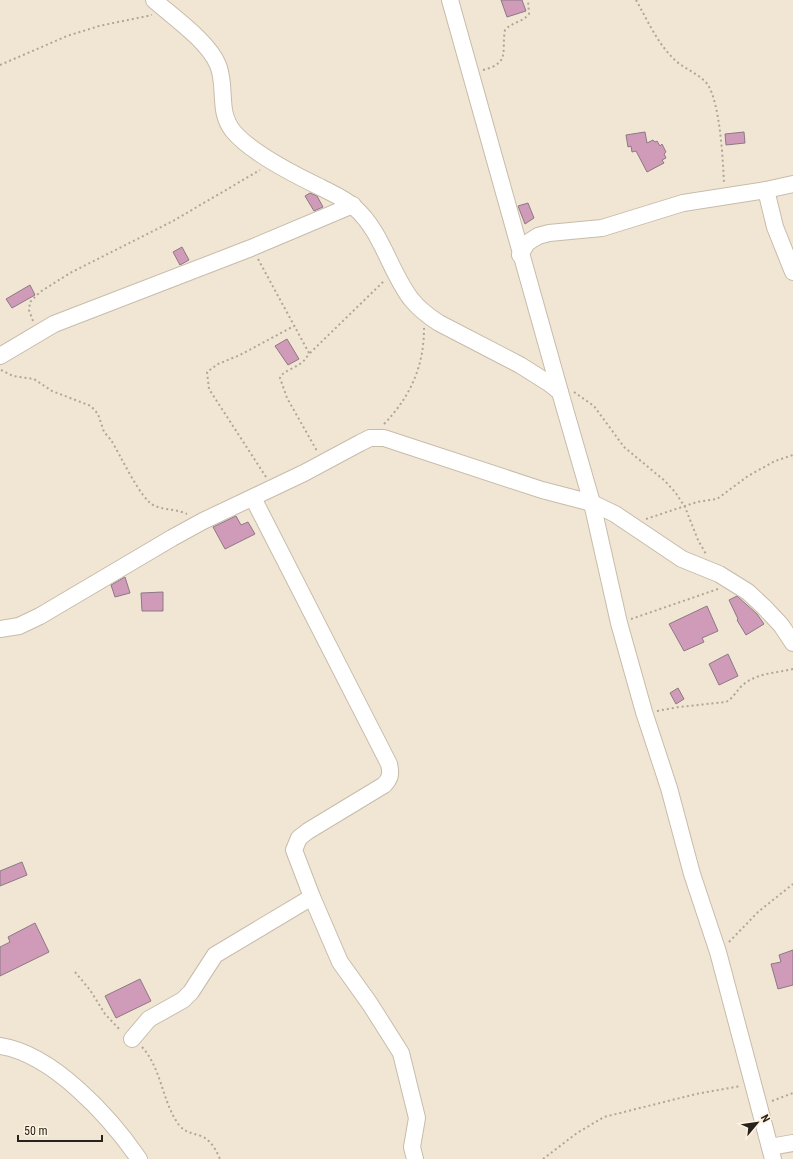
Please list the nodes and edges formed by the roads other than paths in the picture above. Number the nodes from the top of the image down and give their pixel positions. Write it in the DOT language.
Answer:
graph roads {
  1 [pos="154,0"];
  2 [pos="450,0"];
  3 [pos="793,184"];
  4 [pos="766,190"];
  5 [pos="353,205"];
  6 [pos="520,255"];
  7 [pos="793,272"];
  8 [pos="0,356"];
  9 [pos="558,386"];
  10 [pos="253,498"];
  11 [pos="592,503"];
  12 [pos="0,629"];
  13 [pos="793,643"];
  14 [pos="312,897"];
  15 [pos="132,1039"];
  16 [pos="0,1046"];
  17 [pos="793,1143"];
  18 [pos="771,1153"];
  19 [pos="140,1159"];
  20 [pos="415,1159"];
  1 -- 5 [label="street"];
  2 -- 6 [label="street"];
  3 -- 4 [label="street"];
  4 -- 6 [label="street"];
  4 -- 7 [label="street"];
  5 -- 8 [label="street"];
  5 -- 9 [label="street"];
  6 -- 9 [label="street"];
  9 -- 11 [label="street"];
  10 -- 11 [label="street"];
  10 -- 12 [label="street"];
  10 -- 14 [label="street"];
  11 -- 13 [label="street"];
  11 -- 18 [label="street"];
  14 -- 15 [label="street"];
  14 -- 20 [label="street"];
  16 -- 19 [label="street"];
  17 -- 18 [label="street"];
}
